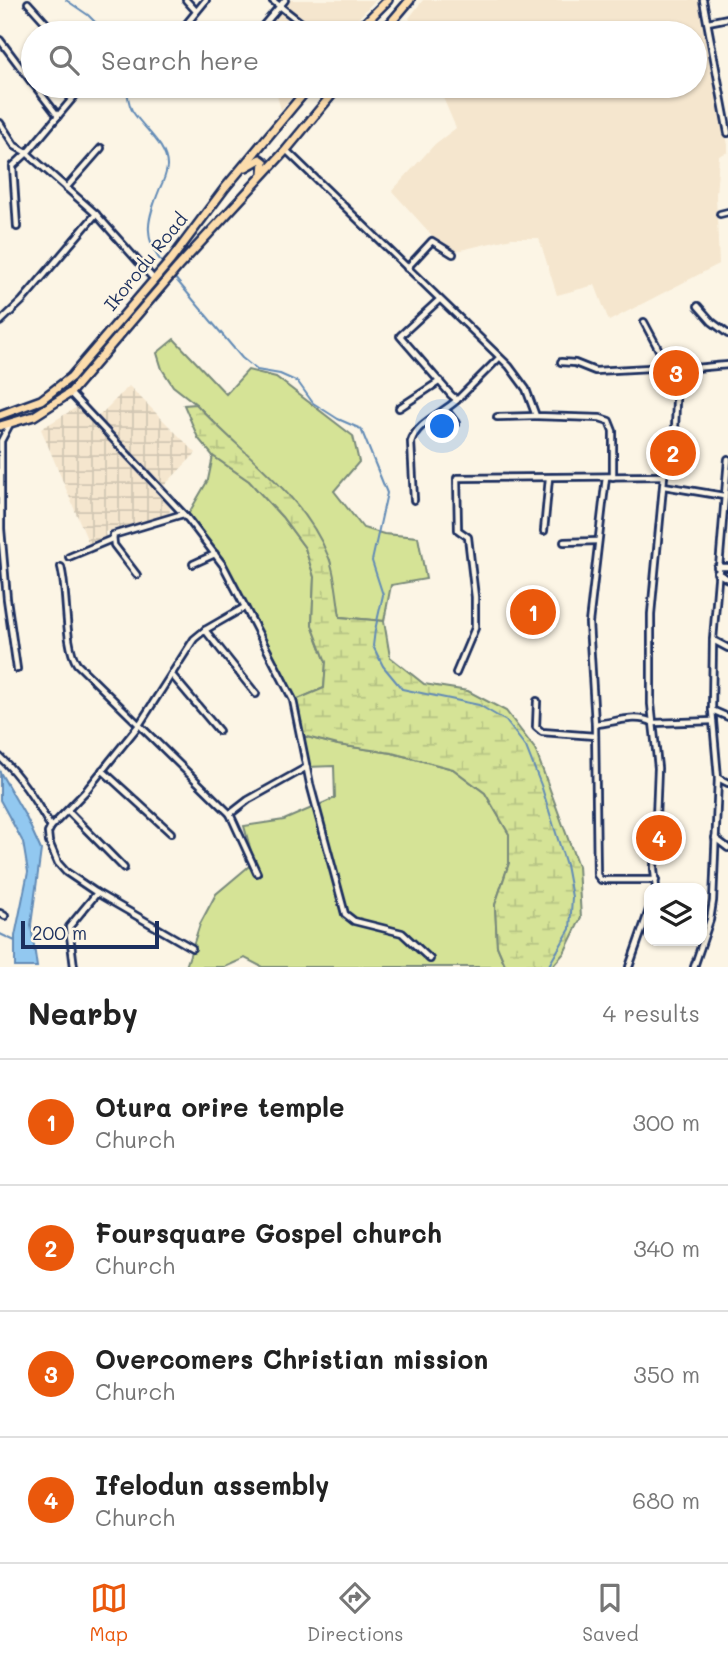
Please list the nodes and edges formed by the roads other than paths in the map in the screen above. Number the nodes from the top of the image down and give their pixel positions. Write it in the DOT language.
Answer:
graph roads {
  1 [pos="186,0"];
  2 [pos="206,0"];
  3 [pos="272,0"];
  4 [pos="285,0"];
  5 [pos="387,0"];
  6 [pos="410,0"];
  7 [pos="703,0"];
  8 [pos="28,3"];
  9 [pos="279,6"];
  10 [pos="197,11"];
  11 [pos="728,18"];
  12 [pos="44,21"];
  13 [pos="189,21"];
  14 [pos="267,21"];
  15 [pos="298,21"];
  16 [pos="367,21"];
  17 [pos="393,21"];
  18 [pos="708,22"];
  19 [pos="0,40"];
  20 [pos="21,68"];
  21 [pos="44,98"];
  22 [pos="73,98"];
  23 [pos="300,98"];
  24 [pos="329,98"];
  25 [pos="58,116"];
  26 [pos="0,122"];
  27 [pos="728,133"];
  28 [pos="101,148"];
  29 [pos="286,150"];
  30 [pos="27,153"];
  31 [pos="261,177"];
  32 [pos="66,188"];
  33 [pos="225,188"];
  34 [pos="728,212"];
  35 [pos="96,214"];
  36 [pos="720,214"];
  37 [pos="17,227"];
  38 [pos="453,254"];
  39 [pos="407,268"];
  40 [pos="155,274"];
  41 [pos="439,300"];
  42 [pos="698,306"];
  43 [pos="0,322"];
  44 [pos="644,322"];
  45 [pos="728,334"];
  46 [pos="499,358"];
  47 [pos="561,362"];
  48 [pos="728,365"];
  49 [pos="668,368"];
  50 [pos="677,370"];
  51 [pos="440,382"];
  52 [pos="71,393"];
  53 [pos="457,400"];
  54 [pos="399,408"];
  55 [pos="446,410"];
  56 [pos="0,415"];
  57 [pos="536,416"];
  58 [pos="497,417"];
  59 [pos="456,424"];
  60 [pos="1,432"];
  61 [pos="728,459"];
  62 [pos="664,476"];
  63 [pos="606,477"];
  64 [pos="613,477"];
  65 [pos="548,478"];
  66 [pos="1,482"];
  67 [pos="664,486"];
  68 [pos="724,496"];
  69 [pos="414,500"];
  70 [pos="725,509"];
  71 [pos="183,514"];
  72 [pos="544,531"];
  73 [pos="113,539"];
  74 [pos="598,541"];
  75 [pos="564,542"];
  76 [pos="215,554"];
  77 [pos="69,557"];
  78 [pos="193,564"];
  79 [pos="61,567"];
  80 [pos="717,567"];
  81 [pos="728,567"];
  82 [pos="717,573"];
  83 [pos="137,575"];
  84 [pos="728,579"];
  85 [pos="245,607"];
  86 [pos="205,630"];
  87 [pos="713,640"];
  88 [pos="728,648"];
  89 [pos="17,669"];
  90 [pos="456,673"];
  91 [pos="172,675"];
  92 [pos="256,694"];
  93 [pos="537,701"];
  94 [pos="712,710"];
  95 [pos="728,717"];
  96 [pos="713,721"];
  97 [pos="653,723"];
  98 [pos="596,724"];
  99 [pos="139,725"];
  100 [pos="219,731"];
  101 [pos="595,736"];
  102 [pos="0,757"];
  103 [pos="307,767"];
  104 [pos="102,770"];
  105 [pos="718,778"];
  106 [pos="728,783"];
  107 [pos="68,811"];
  108 [pos="230,814"];
  109 [pos="51,827"];
  110 [pos="170,834"];
  111 [pos="715,838"];
  112 [pos="728,849"];
  113 [pos="124,868"];
  114 [pos="257,873"];
  115 [pos="656,880"];
  116 [pos="97,893"];
  117 [pos="644,924"];
  118 [pos="192,947"];
  119 [pos="430,959"];
  120 [pos="74,967"];
  121 [pos="629,967"];
  122 [pos="694,967"];
  1 -- 10 [label="street"];
  2 -- 10 [label="street"];
  3 -- 9 [label="street"];
  4 -- 9 [label="street"];
  5 -- 16 [label="highway"];
  6 -- 17 [label="highway"];
  7 -- 18 [label="street"];
  8 -- 12 [label="street"];
  9 -- 14 [label="street"];
  9 -- 15 [label="street"];
  10 -- 13 [label="street"];
  11 -- 18 [label="street"];
  18 -- 27 [label="street"];
  19 -- 20 [label="street"];
  21 -- 25 [label="street"];
  22 -- 25 [label="street"];
  23 -- 33 [label="highway, Ikorodu Road"];
  24 -- 29 [label="highway, Ikorodu Road"];
  25 -- 30 [label="street"];
  26 -- 30 [label="street"];
  28 -- 32 [label="street"];
  29 -- 31 [label="highway, Ikorodu Road"];
  29 -- 39 [label="street"];
  30 -- 32 [label="street"];
  30 -- 37 [label="street"];
  31 -- 33 [label="highway"];
  31 -- 52 [label="highway, Ikorodu Road"];
  32 -- 35 [label="street"];
  33 -- 40 [label="highway, Ikorodu Road"];
  34 -- 36 [label="street"];
  35 -- 40 [label="street"];
  35 -- 43 [label="street"];
  38 -- 39 [label="street"];
  39 -- 41 [label="street"];
  40 -- 56 [label="highway, Ikorodu Road"];
  41 -- 46 [label="street"];
  41 -- 51 [label="street"];
  42 -- 45 [label="street"];
  44 -- 49 [label="street"];
  46 -- 53 [label="street"];
  46 -- 57 [label="street"];
  47 -- 49 [label="street"];
  48 -- 50 [label="street"];
  49 -- 50 [label="street"];
  50 -- 62 [label="street"];
  51 -- 53 [label="street"];
  51 -- 54 [label="street"];
  52 -- 60 [label="highway, Ikorodu Road"];
  52 -- 71 [label="street"];
  53 -- 55 [label="street"];
  55 -- 59 [label="street"];
  55 -- 69 [label="street"];
  57 -- 58 [label="street"];
  57 -- 64 [label="street"];
  60 -- 66 [label="street"];
  61 -- 68 [label="street"];
  62 -- 64 [label="street"];
  62 -- 67 [label="street"];
  63 -- 64 [label="street"];
  63 -- 65 [label="street"];
  63 -- 74 [label="street"];
  65 -- 72 [label="street"];
  65 -- 90 [label="street"];
  66 -- 89 [label="street"];
  67 -- 68 [label="street"];
  67 -- 97 [label="street"];
  68 -- 70 [label="street"];
  70 -- 80 [label="street"];
  71 -- 73 [label="street"];
  71 -- 76 [label="street"];
  73 -- 77 [label="street"];
  73 -- 83 [label="street"];
  74 -- 75 [label="street"];
  74 -- 98 [label="street"];
  76 -- 78 [label="street"];
  76 -- 85 [label="street"];
  79 -- 99 [label="street"];
  80 -- 81 [label="street"];
  80 -- 82 [label="street"];
  82 -- 84 [label="street"];
  82 -- 87 [label="street"];
  85 -- 86 [label="street"];
  85 -- 103 [label="street"];
  86 -- 91 [label="street"];
  86 -- 92 [label="street"];
  87 -- 88 [label="street"];
  87 -- 94 [label="street"];
  91 -- 99 [label="street"];
  91 -- 100 [label="street"];
  93 -- 101 [label="street"];
  94 -- 95 [label="street"];
  94 -- 96 [label="street"];
  96 -- 97 [label="street"];
  96 -- 105 [label="street"];
  97 -- 98 [label="street"];
  97 -- 115 [label="street"];
  98 -- 101 [label="street"];
  99 -- 104 [label="street"];
  99 -- 108 [label="street"];
  101 -- 115 [label="street"];
  102 -- 109 [label="street"];
  103 -- 108 [label="street"];
  103 -- 119 [label="street"];
  104 -- 107 [label="street"];
  104 -- 110 [label="street"];
  105 -- 106 [label="street"];
  105 -- 111 [label="street"];
  107 -- 109 [label="street"];
  107 -- 113 [label="street"];
  108 -- 114 [label="street"];
  109 -- 116 [label="street"];
  111 -- 112 [label="street"];
  111 -- 122 [label="street"];
  116 -- 118 [label="street"];
  116 -- 120 [label="street"];
  117 -- 121 [label="street"];
}
